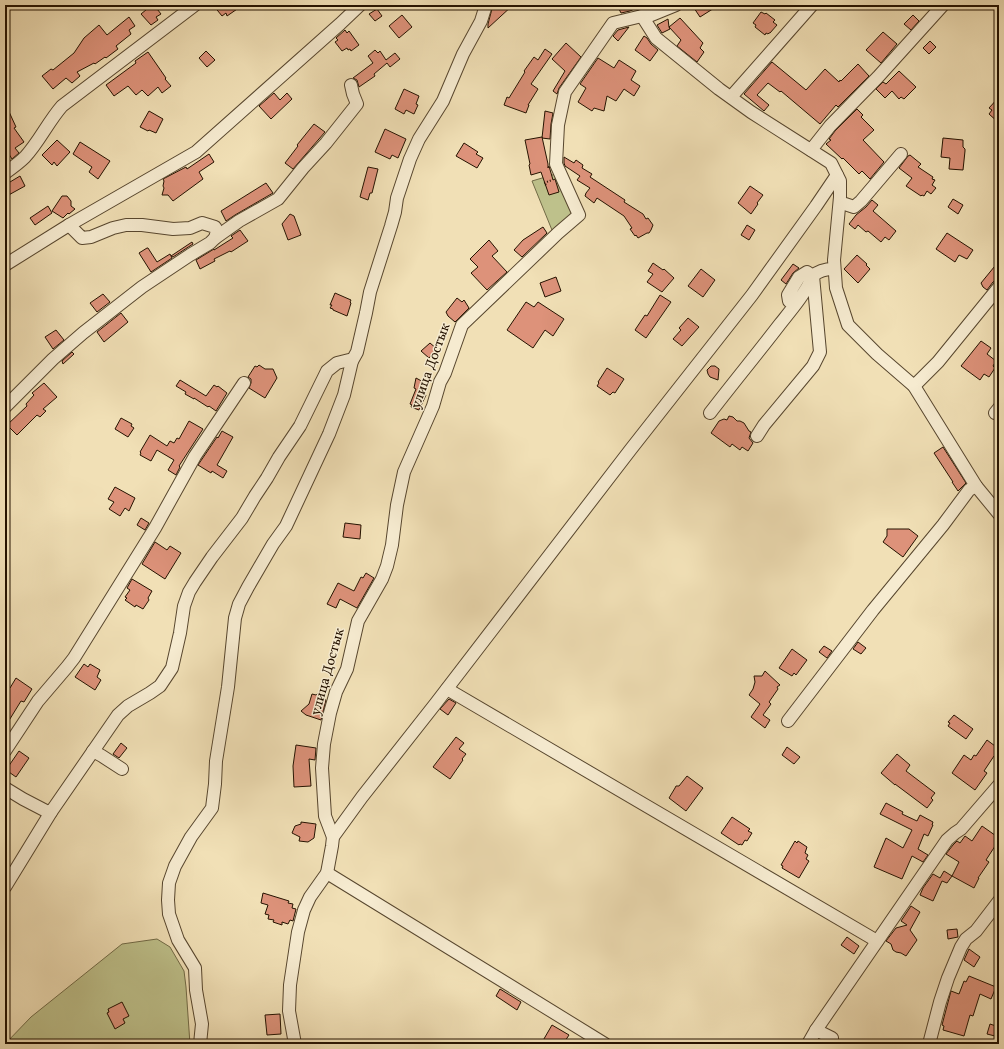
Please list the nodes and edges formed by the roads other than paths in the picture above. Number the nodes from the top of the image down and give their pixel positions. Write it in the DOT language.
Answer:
graph roads {
  1 [pos="195,5"];
  2 [pos="360,5"];
  3 [pos="486,5"];
  4 [pos="676,5"];
  5 [pos="812,5"];
  6 [pos="943,5"];
  7 [pos="642,16"];
  8 [pos="352,85"];
  9 [pos="731,97"];
  10 [pos="811,150"];
  11 [pos="901,154"];
  12 [pos="5,173"];
  13 [pos="837,175"];
  14 [pos="840,202"];
  15 [pos="69,225"];
  16 [pos="212,225"];
  17 [pos="232,226"];
  18 [pos="215,238"];
  19 [pos="5,265"];
  20 [pos="834,269"];
  21 [pos="813,276"];
  22 [pos="999,287"];
  23 [pos="352,361"];
  24 [pos="244,383"];
  25 [pos="914,386"];
  26 [pos="5,407"];
  27 [pos="710,414"];
  28 [pos="757,436"];
  29 [pos="976,486"];
  30 [pos="999,514"];
  31 [pos="447,689"];
  32 [pos="788,721"];
  33 [pos="5,751"];
  34 [pos="93,751"];
  35 [pos="122,769"];
  36 [pos="999,785"];
  37 [pos="5,788"];
  38 [pos="51,812"];
  39 [pos="333,836"];
  40 [pos="327,873"];
  41 [pos="5,887"];
  42 [pos="999,901"];
  43 [pos="877,941"];
  44 [pos="816,1030"];
  45 [pos="832,1038"];
  46 [pos="200,1044"];
  47 [pos="295,1044"];
  48 [pos="606,1044"];
  49 [pos="808,1044"];
  50 [pos="929,1044"];
  1 -- 12 [label="street"];
  2 -- 15 [label="street"];
  3 -- 23 [label="street"];
  4 -- 7 [label="street, улица Достык"];
  5 -- 9 [label="street"];
  6 -- 10 [label="street"];
  7 -- 9 [label="street"];
  7 -- 39 [label="street, улица Достык"];
  8 -- 17 [label="street"];
  9 -- 10 [label="street"];
  10 -- 13 [label="street"];
  11 -- 14 [label="street"];
  13 -- 14 [label="street"];
  13 -- 31 [label="street"];
  14 -- 20 [label="street"];
  15 -- 16 [label="street"];
  15 -- 19 [label="street"];
  16 -- 17 [label="street"];
  16 -- 18 [label="street"];
  17 -- 18 [label="street"];
  18 -- 26 [label="street"];
  20 -- 21 [label="street"];
  20 -- 25 [label="street"];
  21 -- 27 [label="street"];
  21 -- 28 [label="street"];
  22 -- 25 [label="street"];
  23 -- 34 [label="street"];
  23 -- 46 [label="street"];
  24 -- 33 [label="street"];
  25 -- 29 [label="street"];
  29 -- 30 [label="street"];
  29 -- 32 [label="street"];
  31 -- 39 [label="street"];
  31 -- 43 [label="street"];
  34 -- 35 [label="street"];
  34 -- 38 [label="street"];
  36 -- 43 [label="street"];
  37 -- 38 [label="street"];
  38 -- 41 [label="street"];
  39 -- 40 [label="street"];
  40 -- 47 [label="street"];
  40 -- 48 [label="street"];
  42 -- 50 [label="street"];
  43 -- 44 [label="street"];
  44 -- 45 [label="street"];
  44 -- 49 [label="street"];
}
